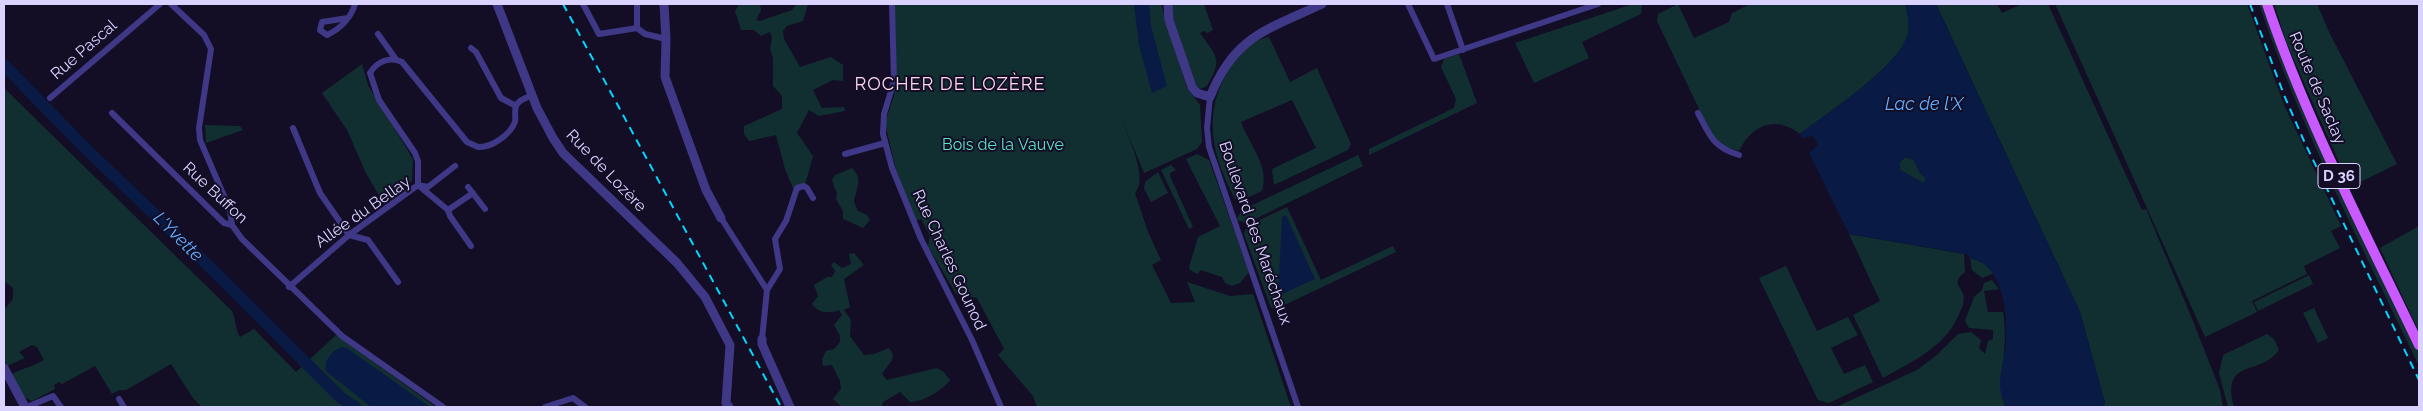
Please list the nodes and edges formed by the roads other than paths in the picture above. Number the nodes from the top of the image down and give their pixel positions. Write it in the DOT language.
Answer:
graph roads {
  1 [pos="160,4"];
  2 [pos="171,4"];
  3 [pos="355,4"];
  4 [pos="497,4"];
  5 [pos="583,4"];
  6 [pos="637,4"];
  7 [pos="664,4"];
  8 [pos="892,4"];
  9 [pos="1168,4"];
  10 [pos="1322,4"];
  11 [pos="1408,4"];
  12 [pos="1447,4"];
  13 [pos="1598,4"];
  14 [pos="2267,4"];
  15 [pos="348,18"];
  16 [pos="637,28"];
  17 [pos="378,34"];
  18 [pos="666,39"];
  19 [pos="471,48"];
  20 [pos="1462,50"];
  21 [pos="395,58"];
  22 [pos="532,95"];
  23 [pos="1210,97"];
  24 [pos="50,98"];
  25 [pos="516,106"];
  26 [pos="112,112"];
  27 [pos="1698,113"];
  28 [pos="293,128"];
  29 [pos="885,143"];
  30 [pos="845,154"];
  31 [pos="1740,155"];
  32 [pos="455,166"];
  33 [pos="418,185"];
  34 [pos="813,198"];
  35 [pos="485,209"];
  36 [pos="448,210"];
  37 [pos="721,218"];
  38 [pos="232,225"];
  39 [pos="349,236"];
  40 [pos="471,246"];
  41 [pos="398,282"];
  42 [pos="289,287"];
  43 [pos="767,290"];
  44 [pos="762,339"];
  45 [pos="2419,345"];
  46 [pos="4,368"];
  47 [pos="119,399"];
  48 [pos="725,406"];
  49 [pos="26,407"];
  50 [pos="61,407"];
  51 [pos="124,407"];
  52 [pos="443,407"];
  53 [pos="546,407"];
  54 [pos="586,407"];
  55 [pos="790,407"];
  56 [pos="1000,407"];
  57 [pos="1298,407"];
  1 -- 24 [label="street, Rue Pascal"];
  2 -- 38 [label="street"];
  3 -- 15 [label="street"];
  4 -- 22 [label="street, Rue de Lozère"];
  5 -- 16 [label="street"];
  6 -- 16 [label="street"];
  7 -- 18 [label="street"];
  8 -- 29 [label="street, Rue Charles Gounod"];
  9 -- 23 [label="street"];
  10 -- 23 [label="street, Boulevard des Maréchaux"];
  11 -- 20 [label="street"];
  12 -- 20 [label="street"];
  13 -- 20 [label="street"];
  14 -- 45 [label="main road, Route de Saclay / D 36"];
  16 -- 18 [label="street"];
  17 -- 21 [label="street"];
  18 -- 37 [label="street"];
  19 -- 25 [label="street"];
  21 -- 25 [label="street"];
  21 -- 33 [label="street"];
  22 -- 25 [label="street"];
  22 -- 48 [label="street, Rue de Lozère"];
  23 -- 57 [label="street, Boulevard des Maréchaux"];
  26 -- 38 [label="street, Rue Buffon"];
  27 -- 31 [label="street"];
  28 -- 39 [label="street"];
  29 -- 30 [label="street"];
  29 -- 56 [label="street, Rue Charles Gounod"];
  32 -- 33 [label="street, Allée du Bellay"];
  33 -- 36 [label="street"];
  33 -- 39 [label="street, Allée du Bellay"];
  34 -- 43 [label="street"];
  35 -- 36 [label="street"];
  36 -- 40 [label="street"];
  37 -- 43 [label="street"];
  38 -- 42 [label="street, Rue Buffon"];
  39 -- 41 [label="street"];
  39 -- 42 [label="street, Allée du Bellay"];
  42 -- 52 [label="street, Rue Buffon"];
  43 -- 44 [label="street"];
  44 -- 55 [label="street"];
  46 -- 49 [label="street"];
  47 -- 51 [label="street"];
  49 -- 50 [label="street"];
  53 -- 54 [label="street"];
}
